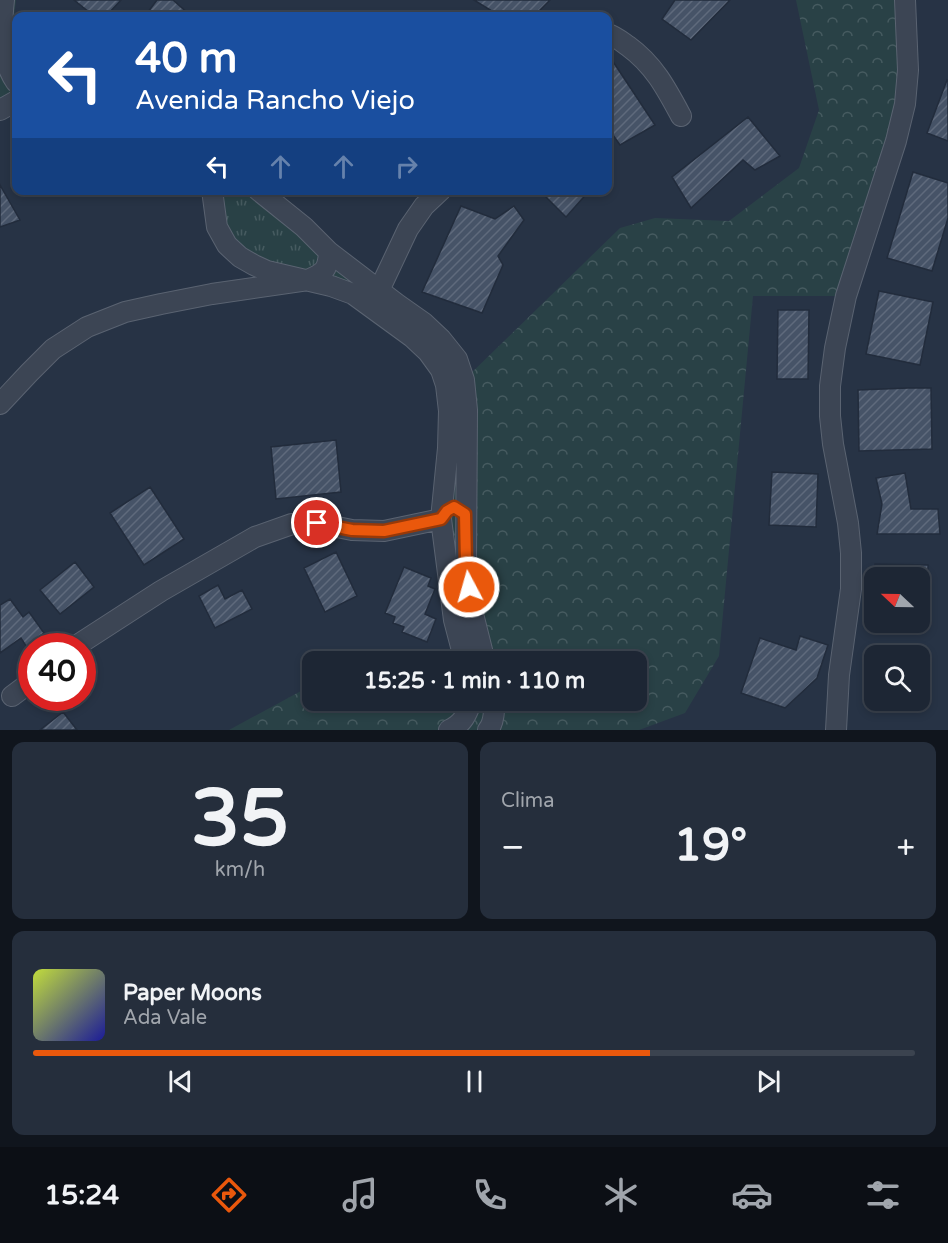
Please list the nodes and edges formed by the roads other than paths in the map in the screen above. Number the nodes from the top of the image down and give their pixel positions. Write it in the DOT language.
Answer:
graph roads {
  1 [pos="4,0"];
  2 [pos="905,0"];
  3 [pos="612,35"];
  4 [pos="12,76"];
  5 [pos="681,116"];
  6 [pos="213,195"];
  7 [pos="264,195"];
  8 [pos="436,195"];
  9 [pos="329,252"];
  10 [pos="308,280"];
  11 [pos="375,298"];
  12 [pos="0,404"];
  13 [pos="465,514"];
  14 [pos="441,519"];
  15 [pos="96,633"];
  16 [pos="462,651"];
  17 [pos="482,651"];
  18 [pos="18,692"];
  19 [pos="12,696"];
  20 [pos="469,711"];
  21 [pos="493,711"];
  22 [pos="449,730"];
  23 [pos="488,730"];
  24 [pos="836,730"];
  1 -- 4 [label="street"];
  2 -- 24 [label="street"];
  3 -- 5 [label="street"];
  6 -- 10 [label="street"];
  7 -- 9 [label="street"];
  8 -- 11 [label="street"];
  9 -- 10 [label="street"];
  9 -- 11 [label="street"];
  10 -- 11 [label="street"];
  10 -- 12 [label="street"];
  11 -- 13 [label="street"];
  11 -- 14 [label="street"];
  13 -- 14 [label="street"];
  13 -- 17 [label="street"];
  14 -- 15 [label="street"];
  14 -- 16 [label="street"];
  18 -- 19 [label="street"];
  20 -- 22 [label="street"];
  21 -- 23 [label="street"];
}
